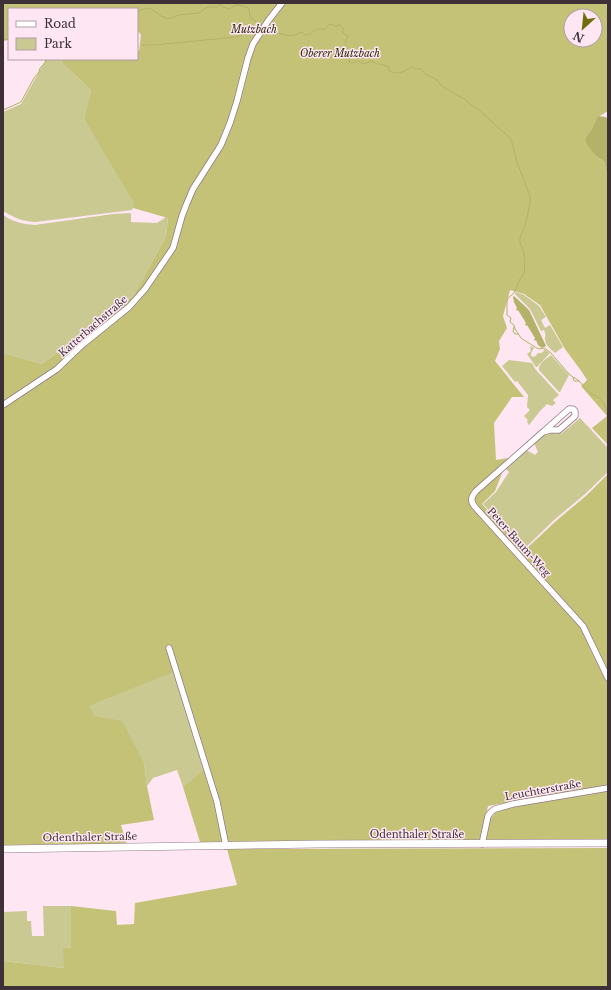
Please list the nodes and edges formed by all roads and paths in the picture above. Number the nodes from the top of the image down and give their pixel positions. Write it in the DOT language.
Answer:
graph roads {
  1 [pos="282,3"];
  2 [pos="3,405"];
  3 [pos="543,432"];
  4 [pos="169,648"];
  5 [pos="608,678"];
  6 [pos="608,788"];
  7 [pos="608,843"];
  8 [pos="482,844"];
  9 [pos="226,846"];
  10 [pos="3,848"];
  1 -- 2 [label="street, Katterbachstraße"];
  3 -- 3 [label="street, Peter-Baum-Weg"];
  3 -- 5 [label="street, Peter-Baum-Weg"];
  4 -- 9 [label="street"];
  6 -- 8 [label="street, Leuchterstraße"];
  7 -- 8 [label="main road, Odenthaler Straße"];
  8 -- 9 [label="main road, Odenthaler Straße"];
  9 -- 10 [label="main road, Odenthaler Straße"];
}
